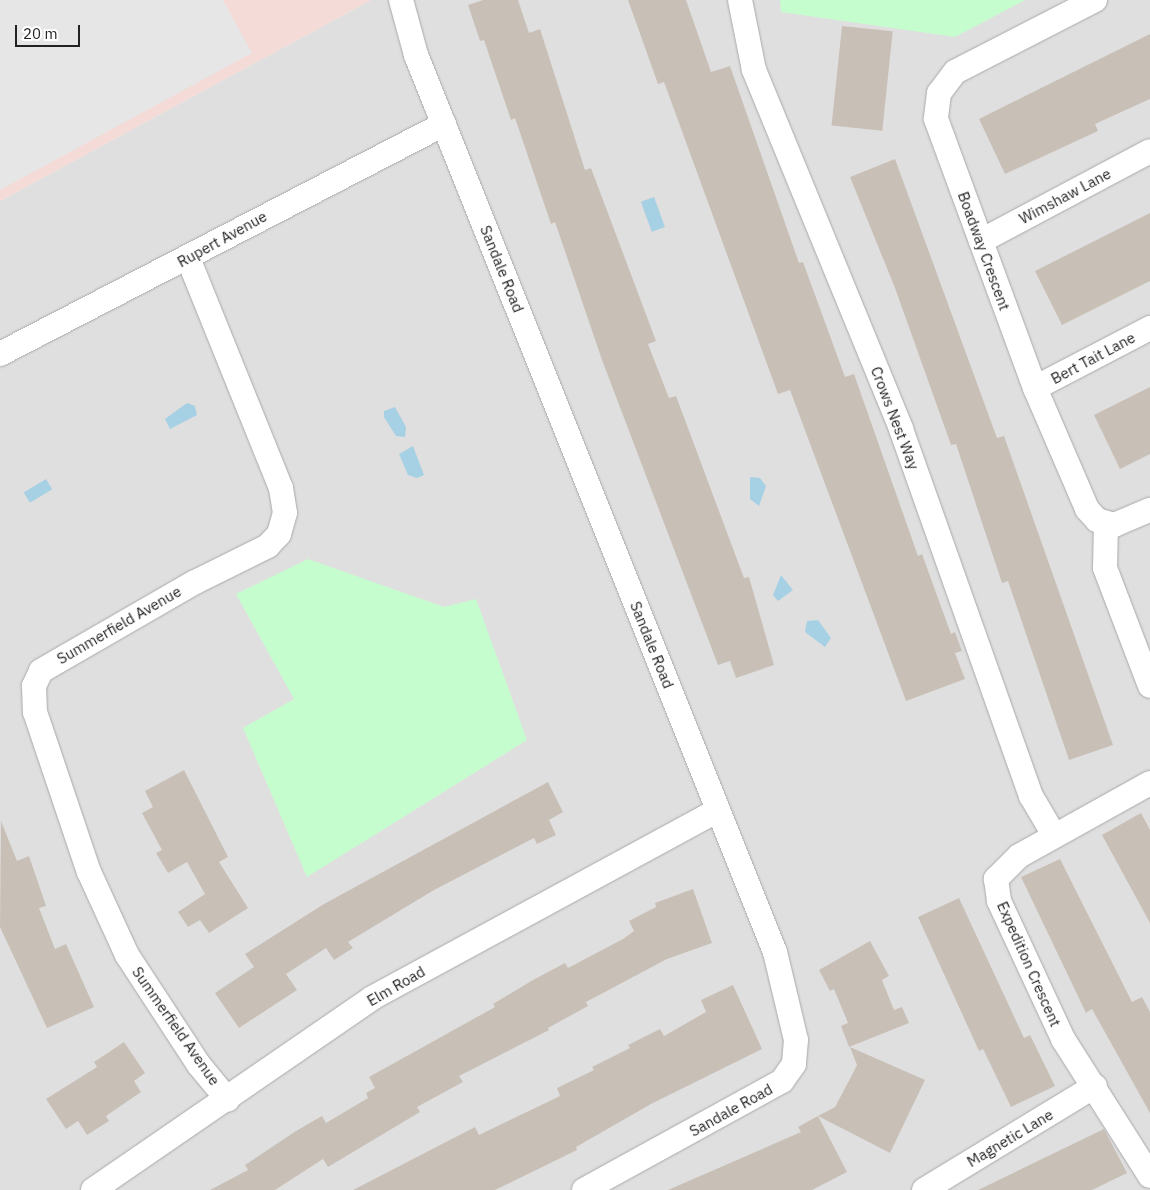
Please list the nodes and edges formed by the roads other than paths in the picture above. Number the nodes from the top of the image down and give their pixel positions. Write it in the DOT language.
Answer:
graph roads {
  1 [pos="401,0"];
  2 [pos="740,0"];
  3 [pos="1095,0"];
  4 [pos="444,124"];
  5 [pos="1150,151"];
  6 [pos="980,241"];
  7 [pos="188,258"];
  8 [pos="1150,328"];
  9 [pos="0,354"];
  10 [pos="1035,388"];
  11 [pos="1150,510"];
  12 [pos="1106,524"];
  13 [pos="1144,646"];
  14 [pos="1150,686"];
  15 [pos="1150,783"];
  16 [pos="716,811"];
  17 [pos="1054,835"];
  18 [pos="1095,1086"];
  19 [pos="228,1100"];
  20 [pos="1150,1176"];
  21 [pos="613,1183"];
  22 [pos="93,1190"];
  23 [pos="584,1190"];
  24 [pos="924,1190"];
  1 -- 4 [label="street, Sandale Road"];
  2 -- 17 [label="street, Crows Nest Way"];
  3 -- 6 [label="street, Boadway Crescent"];
  4 -- 7 [label="street, Rupert Avenue"];
  4 -- 16 [label="street, Sandale Road"];
  5 -- 6 [label="street, Wimshaw Lane"];
  6 -- 10 [label="street, Boadway Crescent"];
  7 -- 9 [label="street, Rupert Avenue"];
  7 -- 19 [label="street, Summerfield Avenue"];
  8 -- 10 [label="street, Bert Tait Lane"];
  10 -- 12 [label="street, Boadway Crescent"];
  11 -- 12 [label="street"];
  12 -- 13 [label="street"];
  13 -- 14 [label="street"];
  15 -- 17 [label="street, Expedition Crescent"];
  16 -- 19 [label="street, Elm Road"];
  16 -- 21 [label="street, Sandale Road"];
  17 -- 18 [label="street, Expedition Crescent"];
  18 -- 20 [label="street, Expedition Crescent"];
  18 -- 24 [label="street, Magnetic Lane"];
  19 -- 22 [label="street, Elm Road"];
  21 -- 23 [label="street, Sandale Road"];
}
